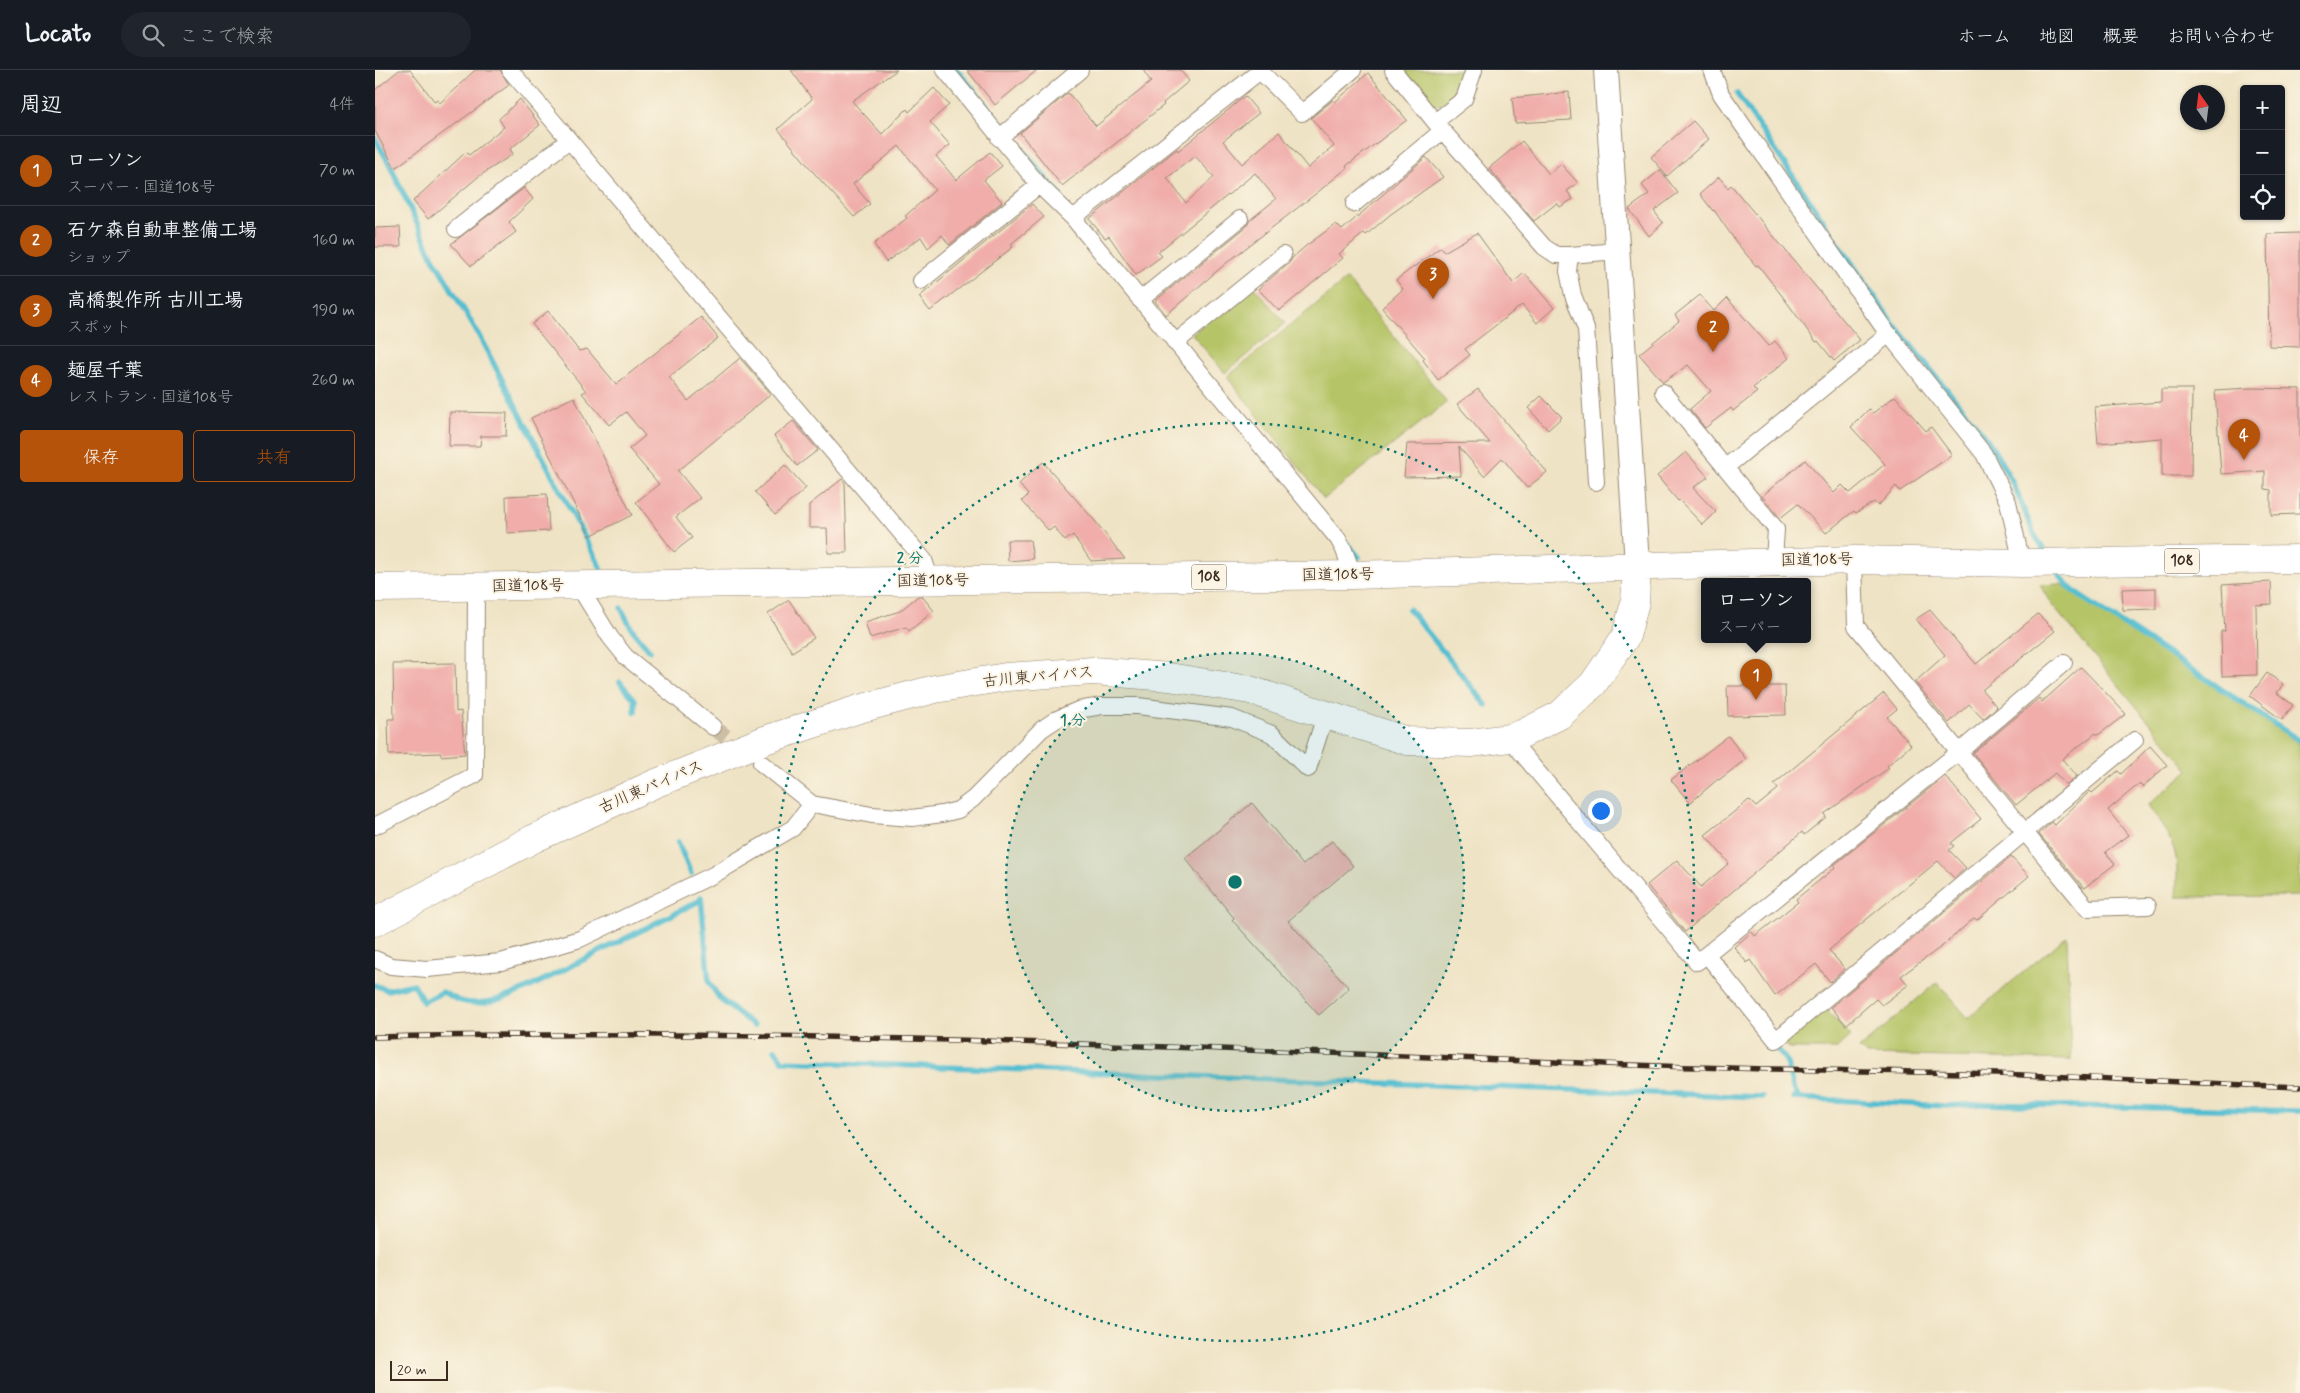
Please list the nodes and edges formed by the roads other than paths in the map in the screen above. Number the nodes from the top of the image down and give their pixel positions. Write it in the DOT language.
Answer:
graph roads {
  1 [pos="510,70"];
  2 [pos="945,70"];
  3 [pos="1080,70"];
  4 [pos="1353,70"];
  5 [pos="1393,70"];
  6 [pos="1474,70"];
  7 [pos="1606,70"];
  8 [pos="1712,70"];
  9 [pos="1439,127"];
  10 [pos="1001,136"];
  11 [pos="569,140"];
  12 [pos="1039,185"];
  13 [pos="1354,204"];
  14 [pos="1073,218"];
  15 [pos="1240,219"];
  16 [pos="456,229"];
  17 [pos="1617,251"];
  18 [pos="1283,255"];
  19 [pos="1569,255"];
  20 [pos="921,281"];
  21 [pos="1139,300"];
  22 [pos="1889,334"];
  23 [pos="1175,343"];
  24 [pos="1663,392"];
  25 [pos="1726,467"];
  26 [pos="1596,482"];
  27 [pos="2300,559"];
  28 [pos="1853,560"];
  29 [pos="1774,561"];
  30 [pos="2043,563"];
  31 [pos="1637,565"];
  32 [pos="1353,575"];
  33 [pos="931,580"];
  34 [pos="578,585"];
  35 [pos="476,587"];
  36 [pos="375,588"];
  37 [pos="2064,663"];
  38 [pos="1326,714"];
  39 [pos="713,727"];
  40 [pos="1509,738"];
  41 [pos="2135,740"];
  42 [pos="1959,752"];
  43 [pos="761,763"];
  44 [pos="812,804"];
  45 [pos="375,826"];
  46 [pos="2026,833"];
  47 [pos="2149,906"];
  48 [pos="375,922"];
  49 [pos="1707,955"];
  50 [pos="375,959"];
  1 -- 11 [label="street"];
  2 -- 10 [label="street"];
  3 -- 10 [label="street"];
  4 -- 14 [label="street"];
  5 -- 9 [label="street"];
  6 -- 9 [label="street"];
  7 -- 17 [label="street"];
  8 -- 22 [label="street"];
  9 -- 13 [label="street"];
  9 -- 19 [label="street"];
  10 -- 12 [label="street"];
  11 -- 16 [label="street"];
  11 -- 33 [label="street"];
  12 -- 14 [label="street"];
  12 -- 20 [label="street"];
  14 -- 21 [label="street"];
  15 -- 21 [label="street"];
  17 -- 19 [label="street"];
  17 -- 31 [label="street"];
  18 -- 23 [label="street"];
  19 -- 26 [label="street"];
  21 -- 23 [label="street"];
  22 -- 25 [label="street"];
  22 -- 30 [label="street"];
  23 -- 32 [label="street"];
  24 -- 25 [label="street"];
  25 -- 29 [label="street"];
  27 -- 30 [label="highway, 国道108号 / 108"];
  28 -- 29 [label="highway, 国道108号 / 108"];
  28 -- 30 [label="highway, 国道108号 / 108"];
  28 -- 42 [label="street"];
  29 -- 31 [label="highway, 国道108号 / 108"];
  31 -- 32 [label="highway, 国道108号 / 108"];
  31 -- 40 [label="highway, 古川東バイパス"];
  32 -- 33 [label="highway, 国道108号 / 108"];
  33 -- 34 [label="highway, 国道108号 / 108"];
  34 -- 35 [label="highway, 国道108号 / 108"];
  34 -- 39 [label="street"];
  35 -- 36 [label="highway, 国道108号 / 108"];
  35 -- 45 [label="street"];
  37 -- 42 [label="street"];
  38 -- 40 [label="highway, 古川東バイパス"];
  38 -- 44 [label="street"];
  38 -- 48 [label="highway, 古川東バイパス"];
  40 -- 49 [label="street"];
  41 -- 46 [label="street"];
  42 -- 46 [label="street"];
  42 -- 49 [label="street"];
  43 -- 44 [label="street"];
  44 -- 50 [label="street"];
  46 -- 47 [label="street"];
  46 -- 49 [label="street"];
}
